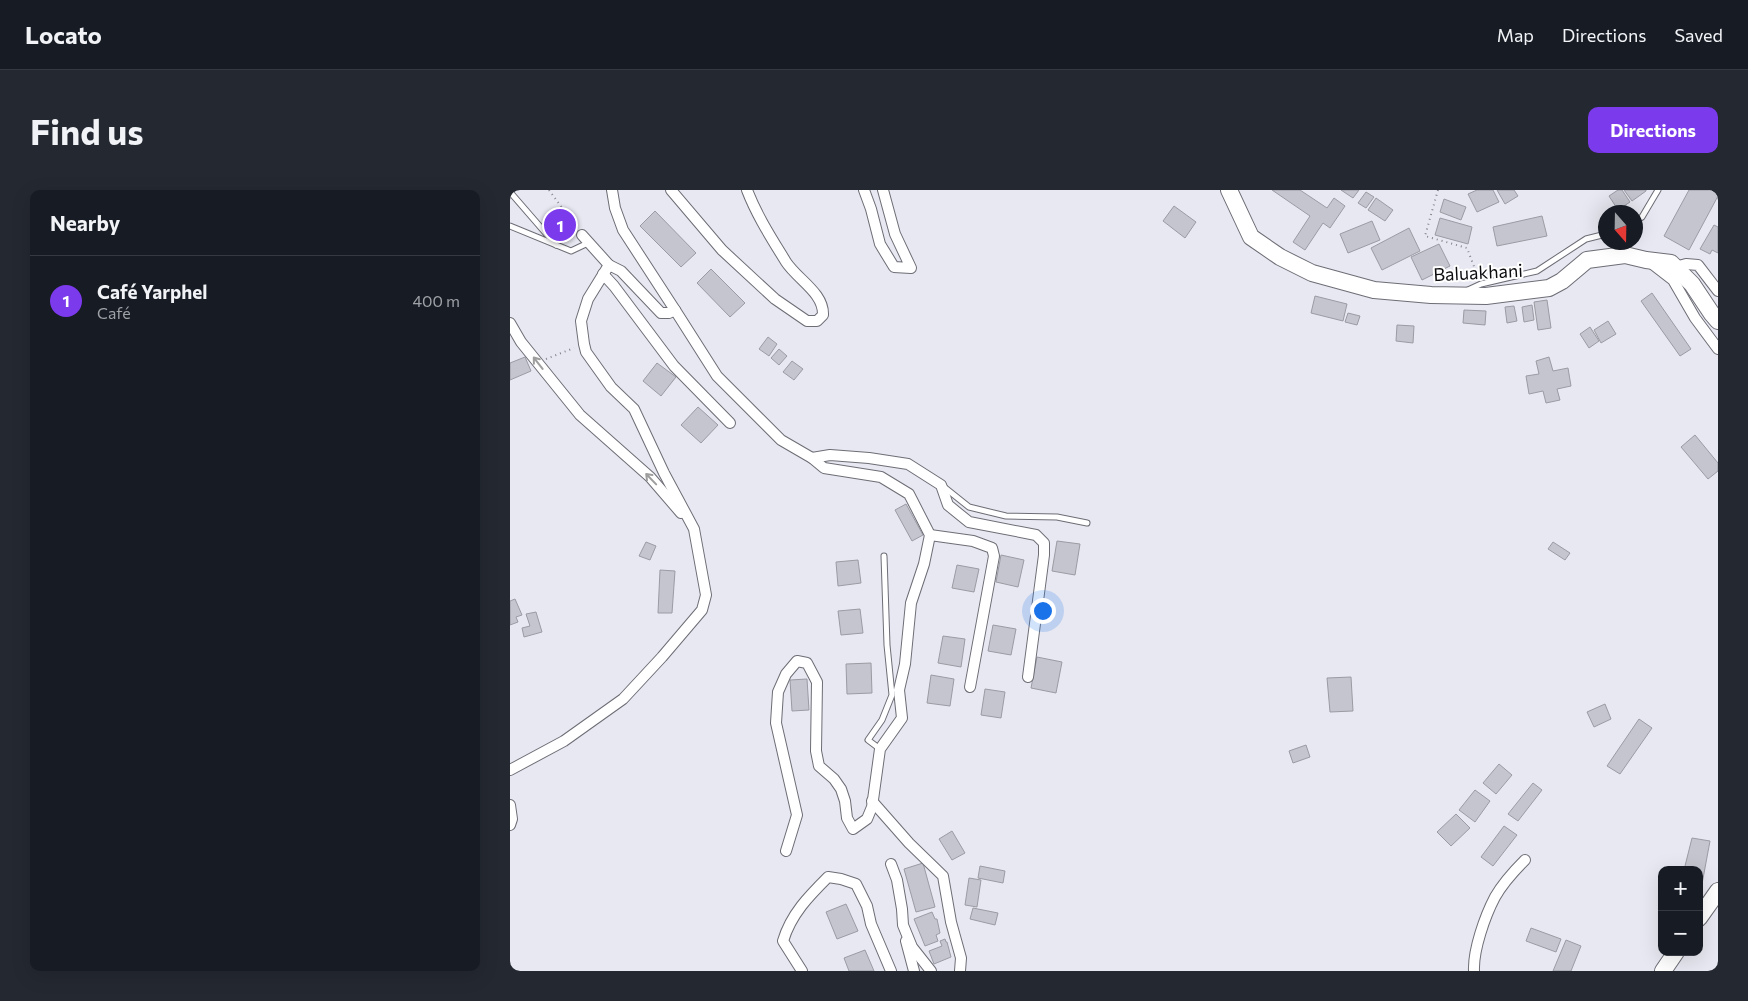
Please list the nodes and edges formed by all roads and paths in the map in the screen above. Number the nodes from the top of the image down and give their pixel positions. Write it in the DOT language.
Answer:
graph roads {
  1 [pos="549,190"];
  2 [pos="612,190"];
  3 [pos="671,190"];
  4 [pos="747,190"];
  5 [pos="864,190"];
  6 [pos="883,190"];
  7 [pos="1229,190"];
  8 [pos="1438,190"];
  9 [pos="1658,190"];
  10 [pos="510,192"];
  11 [pos="1643,215"];
  12 [pos="510,226"];
  13 [pos="1598,236"];
  14 [pos="585,239"];
  15 [pos="558,247"];
  16 [pos="1646,260"];
  17 [pos="1675,267"];
  18 [pos="606,270"];
  19 [pos="1481,284"];
  20 [pos="1718,291"];
  21 [pos="1456,295"];
  22 [pos="675,310"];
  23 [pos="1718,321"];
  24 [pos="510,323"];
  25 [pos="584,344"];
  26 [pos="1718,349"];
  27 [pos="537,363"];
  28 [pos="730,423"];
  29 [pos="812,458"];
  30 [pos="941,485"];
  31 [pos="1087,523"];
  32 [pos="694,528"];
  33 [pos="930,535"];
  34 [pos="884,556"];
  35 [pos="1028,677"];
  36 [pos="970,687"];
  37 [pos="880,749"];
  38 [pos="510,770"];
  39 [pos="872,801"];
  40 [pos="510,805"];
  41 [pos="510,824"];
  42 [pos="786,851"];
  43 [pos="1525,860"];
  44 [pos="891,864"];
  45 [pos="1718,891"];
  46 [pos="1703,912"];
  47 [pos="903,925"];
  48 [pos="1673,956"];
  49 [pos="802,971"];
  50 [pos="891,971"];
  51 [pos="914,971"];
  52 [pos="931,971"];
  53 [pos="960,971"];
  54 [pos="1474,971"];
  55 [pos="1663,971"];
  1 -- 14 [label="path"];
  2 -- 22 [label="street"];
  3 -- 4 [label="street"];
  5 -- 6 [label="street"];
  7 -- 21 [label="main road, Baluakhani"];
  8 -- 19 [label="path"];
  9 -- 11 [label="lane"];
  10 -- 15 [label="lane"];
  12 -- 15 [label="lane"];
  13 -- 19 [label="lane"];
  14 -- 15 [label="lane"];
  14 -- 18 [label="street"];
  16 -- 17 [label="main road"];
  16 -- 21 [label="main road, Baluakhani"];
  16 -- 26 [label="street, Baluakhani"];
  17 -- 20 [label="street"];
  17 -- 23 [label="main road"];
  18 -- 22 [label="street"];
  18 -- 25 [label="street"];
  18 -- 28 [label="street"];
  19 -- 21 [label="lane"];
  22 -- 29 [label="street"];
  24 -- 27 [label="street"];
  25 -- 27 [label="path"];
  25 -- 32 [label="street"];
  32 -- 27 [label="street, one-way"];
  29 -- 30 [label="street"];
  29 -- 33 [label="street"];
  30 -- 31 [label="lane"];
  30 -- 35 [label="street"];
  32 -- 38 [label="street"];
  33 -- 36 [label="street"];
  33 -- 37 [label="street"];
  34 -- 37 [label="lane"];
  37 -- 39 [label="street"];
  39 -- 42 [label="street"];
  39 -- 53 [label="street"];
  40 -- 41 [label="street"];
  43 -- 54 [label="street"];
  44 -- 47 [label="street"];
  45 -- 46 [label="main road"];
  47 -- 51 [label="street"];
  47 -- 52 [label="street"];
  48 -- 55 [label="main road"];
  49 -- 50 [label="street"];
}
